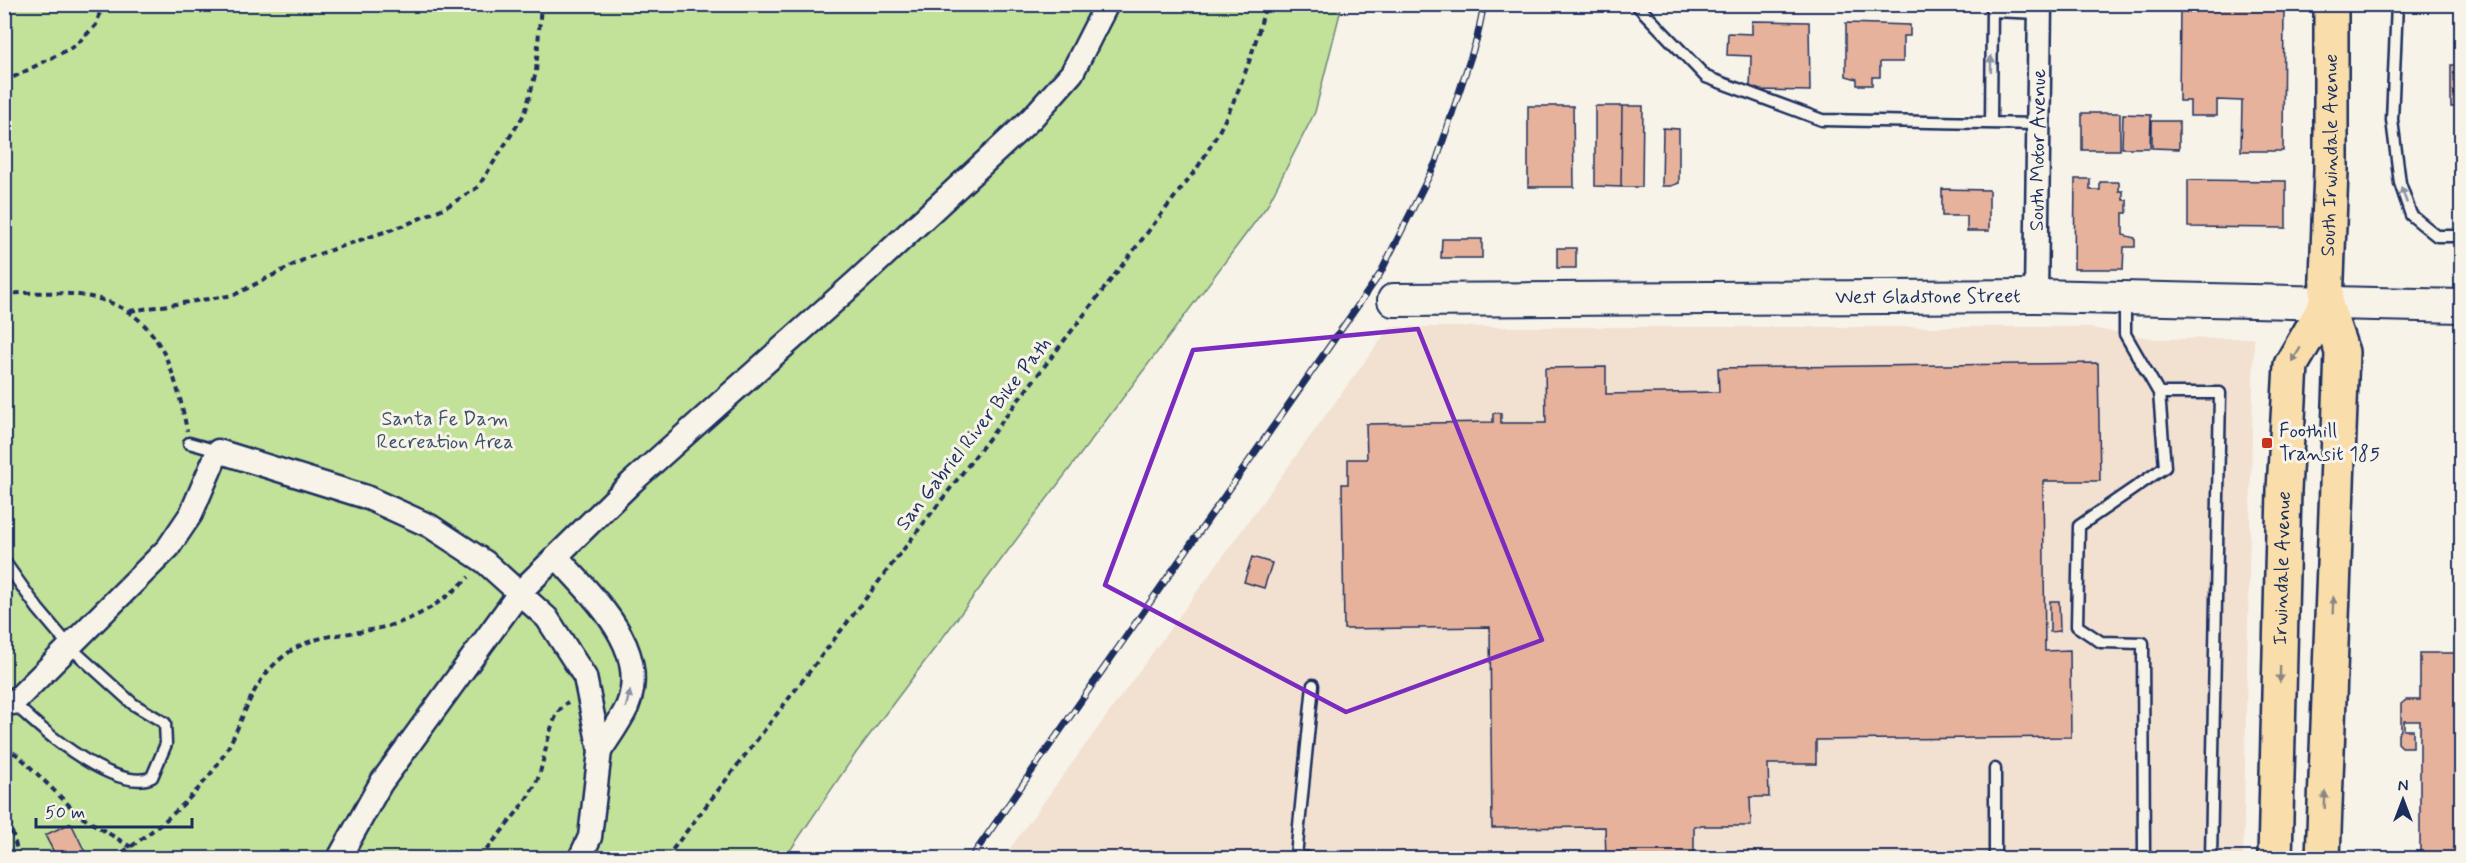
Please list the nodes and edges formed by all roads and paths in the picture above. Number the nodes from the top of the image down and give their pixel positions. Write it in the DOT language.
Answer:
graph roads {
  1 [pos="111,4"];
  2 [pos="541,4"];
  3 [pos="1107,4"];
  4 [pos="1266,4"];
  5 [pos="1636,4"];
  6 [pos="2331,4"];
  7 [pos="2397,4"];
  8 [pos="100,5"];
  9 [pos="1992,8"];
  10 [pos="2040,9"];
  11 [pos="4,82"];
  12 [pos="1991,122"];
  13 [pos="2039,124"];
  14 [pos="2462,236"];
  15 [pos="4,294"];
  16 [pos="2036,297"];
  17 [pos="2126,299"];
  18 [pos="1394,300"];
  19 [pos="2326,305"];
  20 [pos="2462,306"];
  21 [pos="130,311"];
  22 [pos="2159,393"];
  23 [pos="189,443"];
  24 [pos="218,452"];
  25 [pos="557,557"];
  26 [pos="4,561"];
  27 [pos="485,562"];
  28 [pos="520,592"];
  29 [pos="71,648"];
  30 [pos="1313,685"];
  31 [pos="588,690"];
  32 [pos="9,698"];
  33 [pos="4,747"];
  34 [pos="600,751"];
  35 [pos="1995,769"];
  36 [pos="4,801"];
  37 [pos="131,847"];
  38 [pos="20,858"];
  39 [pos="114,858"];
  40 [pos="339,858"];
  41 [pos="480,858"];
  42 [pos="580,858"];
  43 [pos="666,858"];
  44 [pos="1308,858"];
  45 [pos="1995,858"];
  46 [pos="2144,858"];
  47 [pos="2211,858"];
  48 [pos="2276,858"];
  49 [pos="2323,858"];
  1 -- 8 [label="path"];
  2 -- 21 [label="path"];
  3 -- 25 [label="street"];
  4 -- 43 [label="path, San Gabriel River Bike Path"];
  5 -- 12 [label="lane"];
  6 -- 19 [label="main road, South Irwindale Avenue"];
  14 -- 7 [label="lane, one-way"];
  8 -- 11 [label="path"];
  9 -- 10 [label="lane"];
  12 -- 9 [label="lane, one-way"];
  10 -- 13 [label="street, South Motor Avenue"];
  12 -- 13 [label="lane"];
  13 -- 16 [label="street, South Motor Avenue"];
  15 -- 21 [label="path"];
  16 -- 17 [label="street, West Gladstone Street"];
  16 -- 18 [label="street, West Gladstone Street"];
  17 -- 19 [label="street, West Gladstone Street"];
  17 -- 22 [label="lane"];
  19 -- 20 [label="street, West Gladstone Street"];
  19 -- 48 [label="main road, Irwindale Avenue, one-way"];
  49 -- 19 [label="main road, one-way"];
  21 -- 23 [label="path"];
  22 -- 46 [label="lane"];
  22 -- 47 [label="lane"];
  23 -- 24 [label="lane"];
  24 -- 27 [label="street"];
  24 -- 29 [label="street"];
  25 -- 28 [label="street"];
  34 -- 25 [label="street, one-way"];
  26 -- 29 [label="lane"];
  27 -- 28 [label="street"];
  27 -- 37 [label="path"];
  28 -- 31 [label="street"];
  28 -- 40 [label="street"];
  29 -- 32 [label="street"];
  29 -- 32 [label="lane"];
  30 -- 44 [label="lane"];
  31 -- 34 [label="street"];
  31 -- 41 [label="path"];
  33 -- 37 [label="path"];
  34 -- 42 [label="street"];
  35 -- 45 [label="lane"];
  36 -- 38 [label="path"];
  37 -- 39 [label="path"];
}
